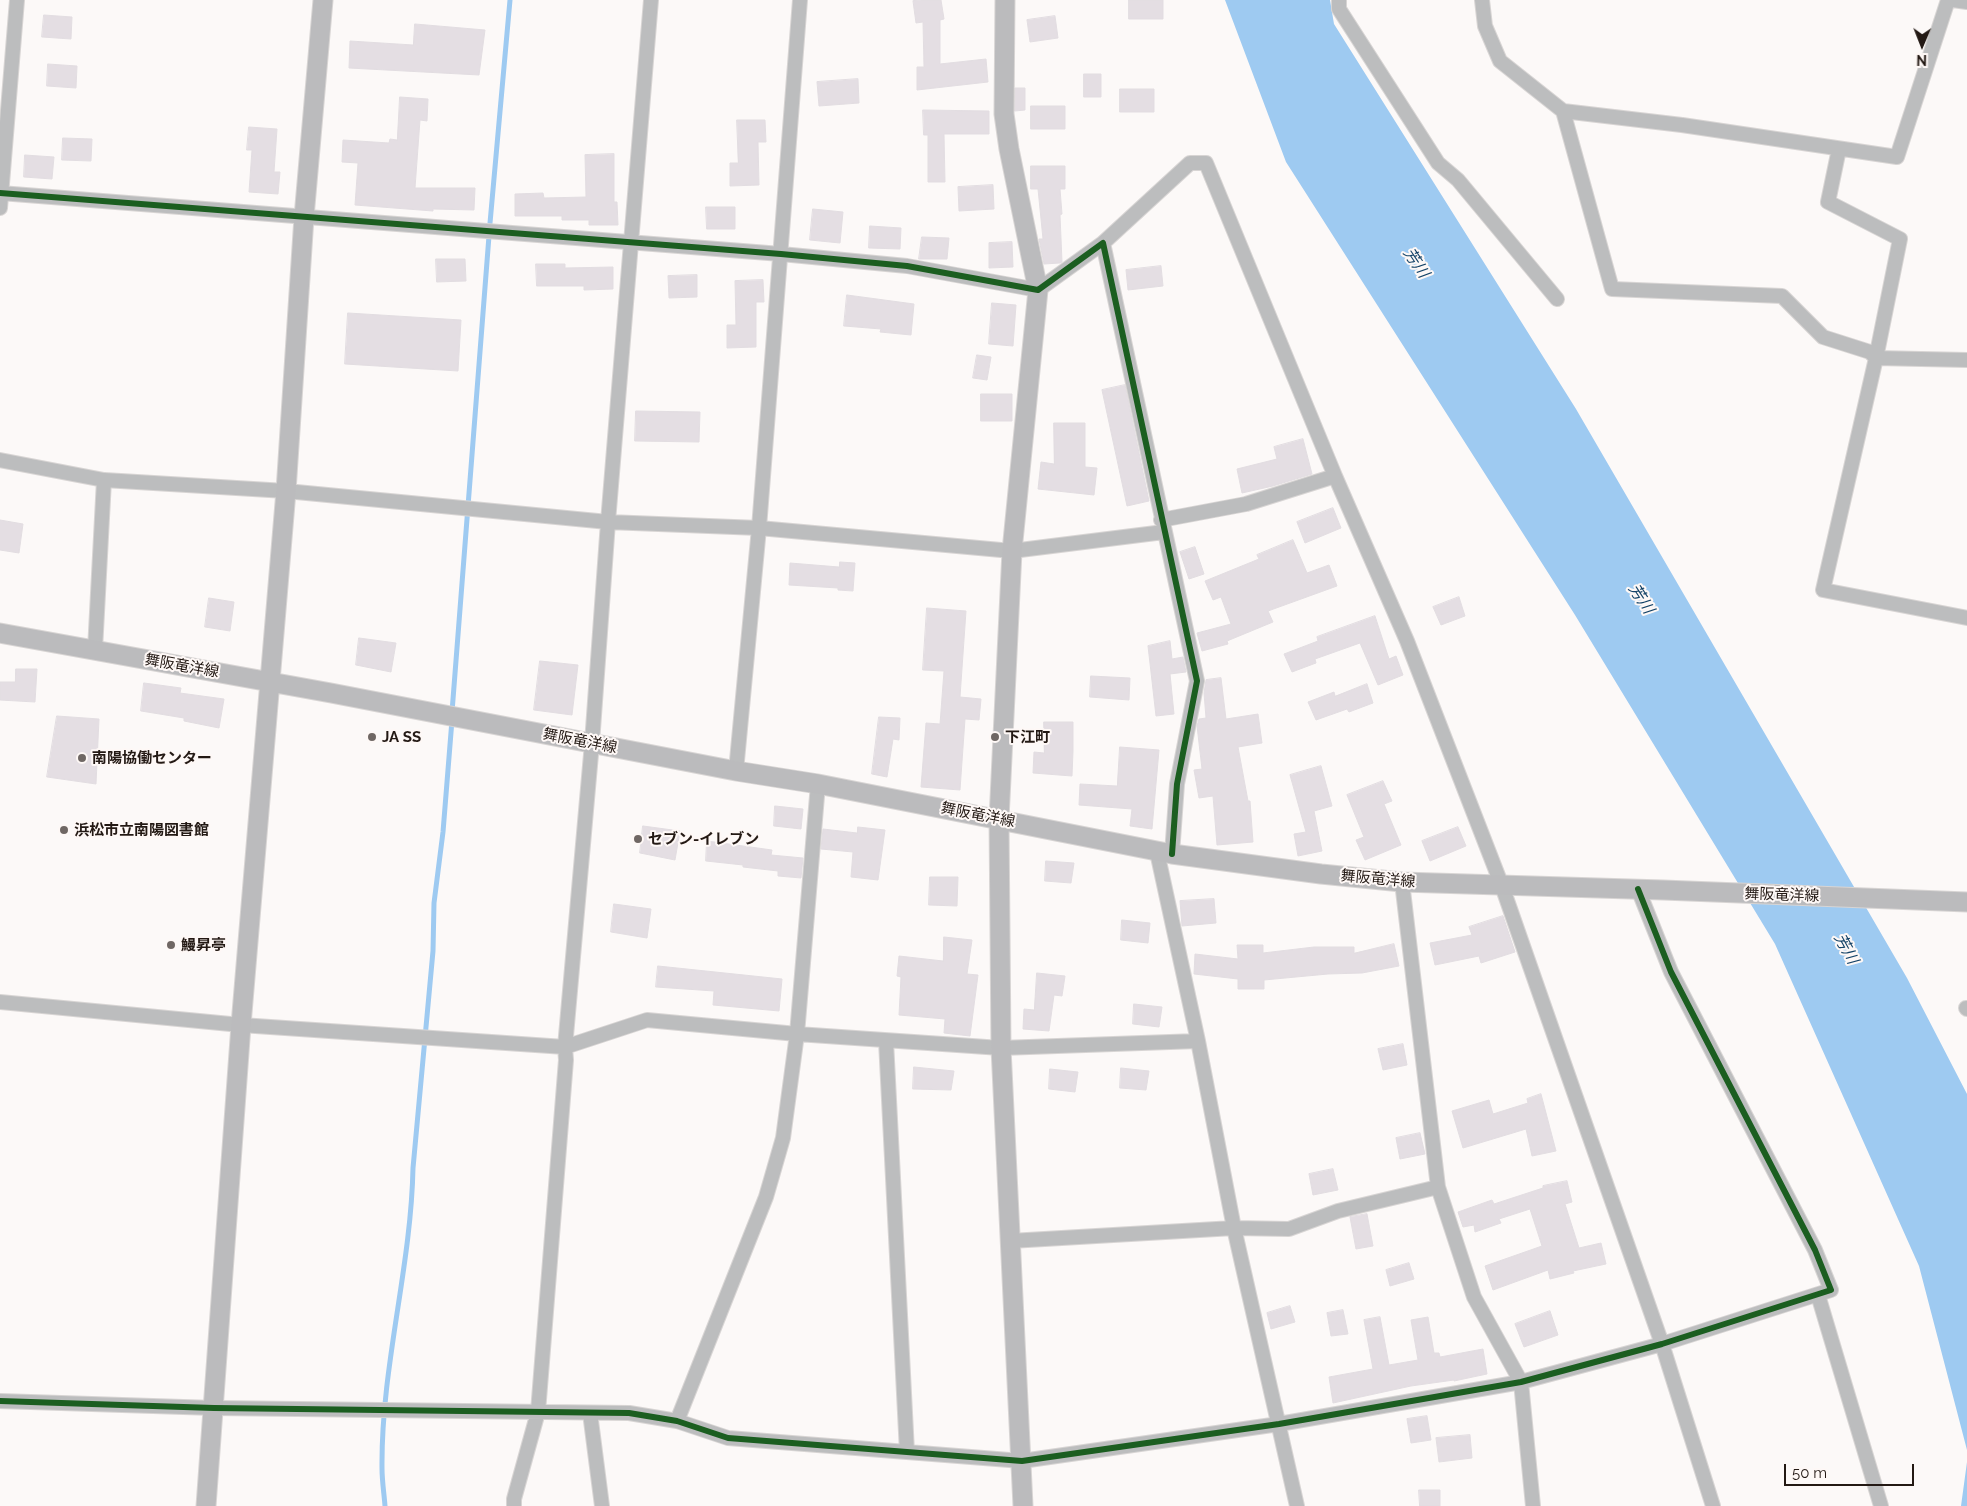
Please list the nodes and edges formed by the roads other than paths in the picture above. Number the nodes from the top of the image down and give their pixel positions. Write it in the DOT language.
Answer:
graph roads {
  1 [pos="17,0"];
  2 [pos="323,0"];
  3 [pos="651,0"];
  4 [pos="800,0"];
  5 [pos="1005,0"];
  6 [pos="1338,0"];
  7 [pos="1482,0"];
  8 [pos="1948,0"];
  9 [pos="1953,0"];
  10 [pos="1967,2"];
  11 [pos="1563,111"];
  12 [pos="1839,149"];
  13 [pos="1,193"];
  14 [pos="0,208"];
  15 [pos="304,217"];
  16 [pos="632,242"];
  17 [pos="1103,243"];
  18 [pos="781,254"];
  19 [pos="1038,290"];
  20 [pos="1557,299"];
  21 [pos="1876,358"];
  22 [pos="1967,360"];
  23 [pos="0,460"];
  24 [pos="1335,476"];
  25 [pos="104,480"];
  26 [pos="286,491"];
  27 [pos="608,522"];
  28 [pos="1163,526"];
  29 [pos="759,528"];
  30 [pos="1012,551"];
  31 [pos="1967,618"];
  32 [pos="0,632"];
  33 [pos="95,650"];
  34 [pos="270,682"];
  35 [pos="592,743"];
  36 [pos="736,771"];
  37 [pos="818,784"];
  38 [pos="999,819"];
  39 [pos="1164,853"];
  40 [pos="1402,882"];
  41 [pos="1502,886"];
  42 [pos="1638,889"];
  43 [pos="1967,902"];
  44 [pos="0,1002"];
  45 [pos="241,1025"];
  46 [pos="797,1034"];
  47 [pos="886,1041"];
  48 [pos="1198,1041"];
  49 [pos="565,1047"];
  50 [pos="1001,1048"];
  51 [pos="1438,1187"];
  52 [pos="1234,1228"];
  53 [pos="1010,1241"];
  54 [pos="1818,1295"];
  55 [pos="1662,1344"];
  56 [pos="1521,1382"];
  57 [pos="0,1401"];
  58 [pos="214,1408"];
  59 [pos="538,1412"];
  60 [pos="590,1413"];
  61 [pos="677,1421"];
  62 [pos="1279,1424"];
  63 [pos="907,1452"];
  64 [pos="1022,1462"];
  65 [pos="206,1506"];
  66 [pos="514,1506"];
  67 [pos="602,1506"];
  68 [pos="1023,1506"];
  69 [pos="1297,1506"];
  70 [pos="1533,1506"];
  71 [pos="1713,1506"];
  72 [pos="1880,1506"];
  1 -- 13 [label="street"];
  2 -- 15 [label="street"];
  3 -- 16 [label="street"];
  4 -- 18 [label="street"];
  5 -- 19 [label="street"];
  6 -- 20 [label="street"];
  7 -- 11 [label="street"];
  8 -- 12 [label="street"];
  9 -- 10 [label="street"];
  11 -- 12 [label="street"];
  11 -- 21 [label="street"];
  12 -- 21 [label="street"];
  13 -- 14 [label="street"];
  13 -- 15 [label="street"];
  15 -- 16 [label="street"];
  15 -- 26 [label="street"];
  16 -- 18 [label="street"];
  16 -- 27 [label="street"];
  17 -- 19 [label="street"];
  17 -- 24 [label="street"];
  17 -- 28 [label="street"];
  18 -- 19 [label="street"];
  18 -- 29 [label="street"];
  19 -- 30 [label="street"];
  21 -- 22 [label="street"];
  21 -- 31 [label="street"];
  23 -- 25 [label="street"];
  24 -- 28 [label="street"];
  24 -- 41 [label="street"];
  25 -- 26 [label="street"];
  25 -- 33 [label="street"];
  26 -- 27 [label="street"];
  26 -- 34 [label="street"];
  27 -- 29 [label="street"];
  27 -- 35 [label="street"];
  28 -- 30 [label="street"];
  28 -- 39 [label="street"];
  29 -- 30 [label="street"];
  29 -- 36 [label="street"];
  30 -- 38 [label="street"];
  32 -- 33 [label="street, 舞阪竜洋線"];
  33 -- 34 [label="street, 舞阪竜洋線"];
  34 -- 35 [label="street, 舞阪竜洋線"];
  34 -- 45 [label="street"];
  35 -- 36 [label="street, 舞阪竜洋線"];
  35 -- 49 [label="street"];
  36 -- 37 [label="street, 舞阪竜洋線"];
  37 -- 38 [label="street, 舞阪竜洋線"];
  37 -- 46 [label="street"];
  38 -- 39 [label="street, 舞阪竜洋線"];
  38 -- 50 [label="street"];
  39 -- 40 [label="street, 舞阪竜洋線"];
  39 -- 48 [label="street"];
  40 -- 41 [label="street, 舞阪竜洋線"];
  40 -- 51 [label="street"];
  41 -- 42 [label="street, 舞阪竜洋線"];
  41 -- 55 [label="street"];
  42 -- 43 [label="street, 舞阪竜洋線"];
  42 -- 54 [label="street"];
  44 -- 45 [label="street"];
  45 -- 49 [label="street"];
  45 -- 58 [label="street"];
  46 -- 47 [label="street"];
  46 -- 49 [label="street"];
  46 -- 61 [label="street"];
  47 -- 50 [label="street"];
  47 -- 63 [label="street"];
  48 -- 50 [label="street"];
  48 -- 52 [label="street"];
  49 -- 59 [label="street"];
  50 -- 53 [label="street"];
  51 -- 52 [label="street"];
  51 -- 56 [label="street"];
  52 -- 53 [label="street"];
  52 -- 62 [label="street"];
  53 -- 64 [label="street"];
  54 -- 55 [label="street"];
  54 -- 72 [label="street"];
  55 -- 56 [label="street"];
  55 -- 71 [label="street"];
  56 -- 62 [label="street"];
  56 -- 70 [label="street"];
  57 -- 58 [label="street"];
  58 -- 59 [label="street"];
  58 -- 65 [label="street"];
  59 -- 60 [label="street"];
  59 -- 66 [label="street"];
  60 -- 61 [label="street"];
  60 -- 67 [label="street"];
  61 -- 63 [label="street"];
  62 -- 64 [label="street"];
  62 -- 69 [label="street"];
  63 -- 64 [label="street"];
  64 -- 68 [label="street"];
}
